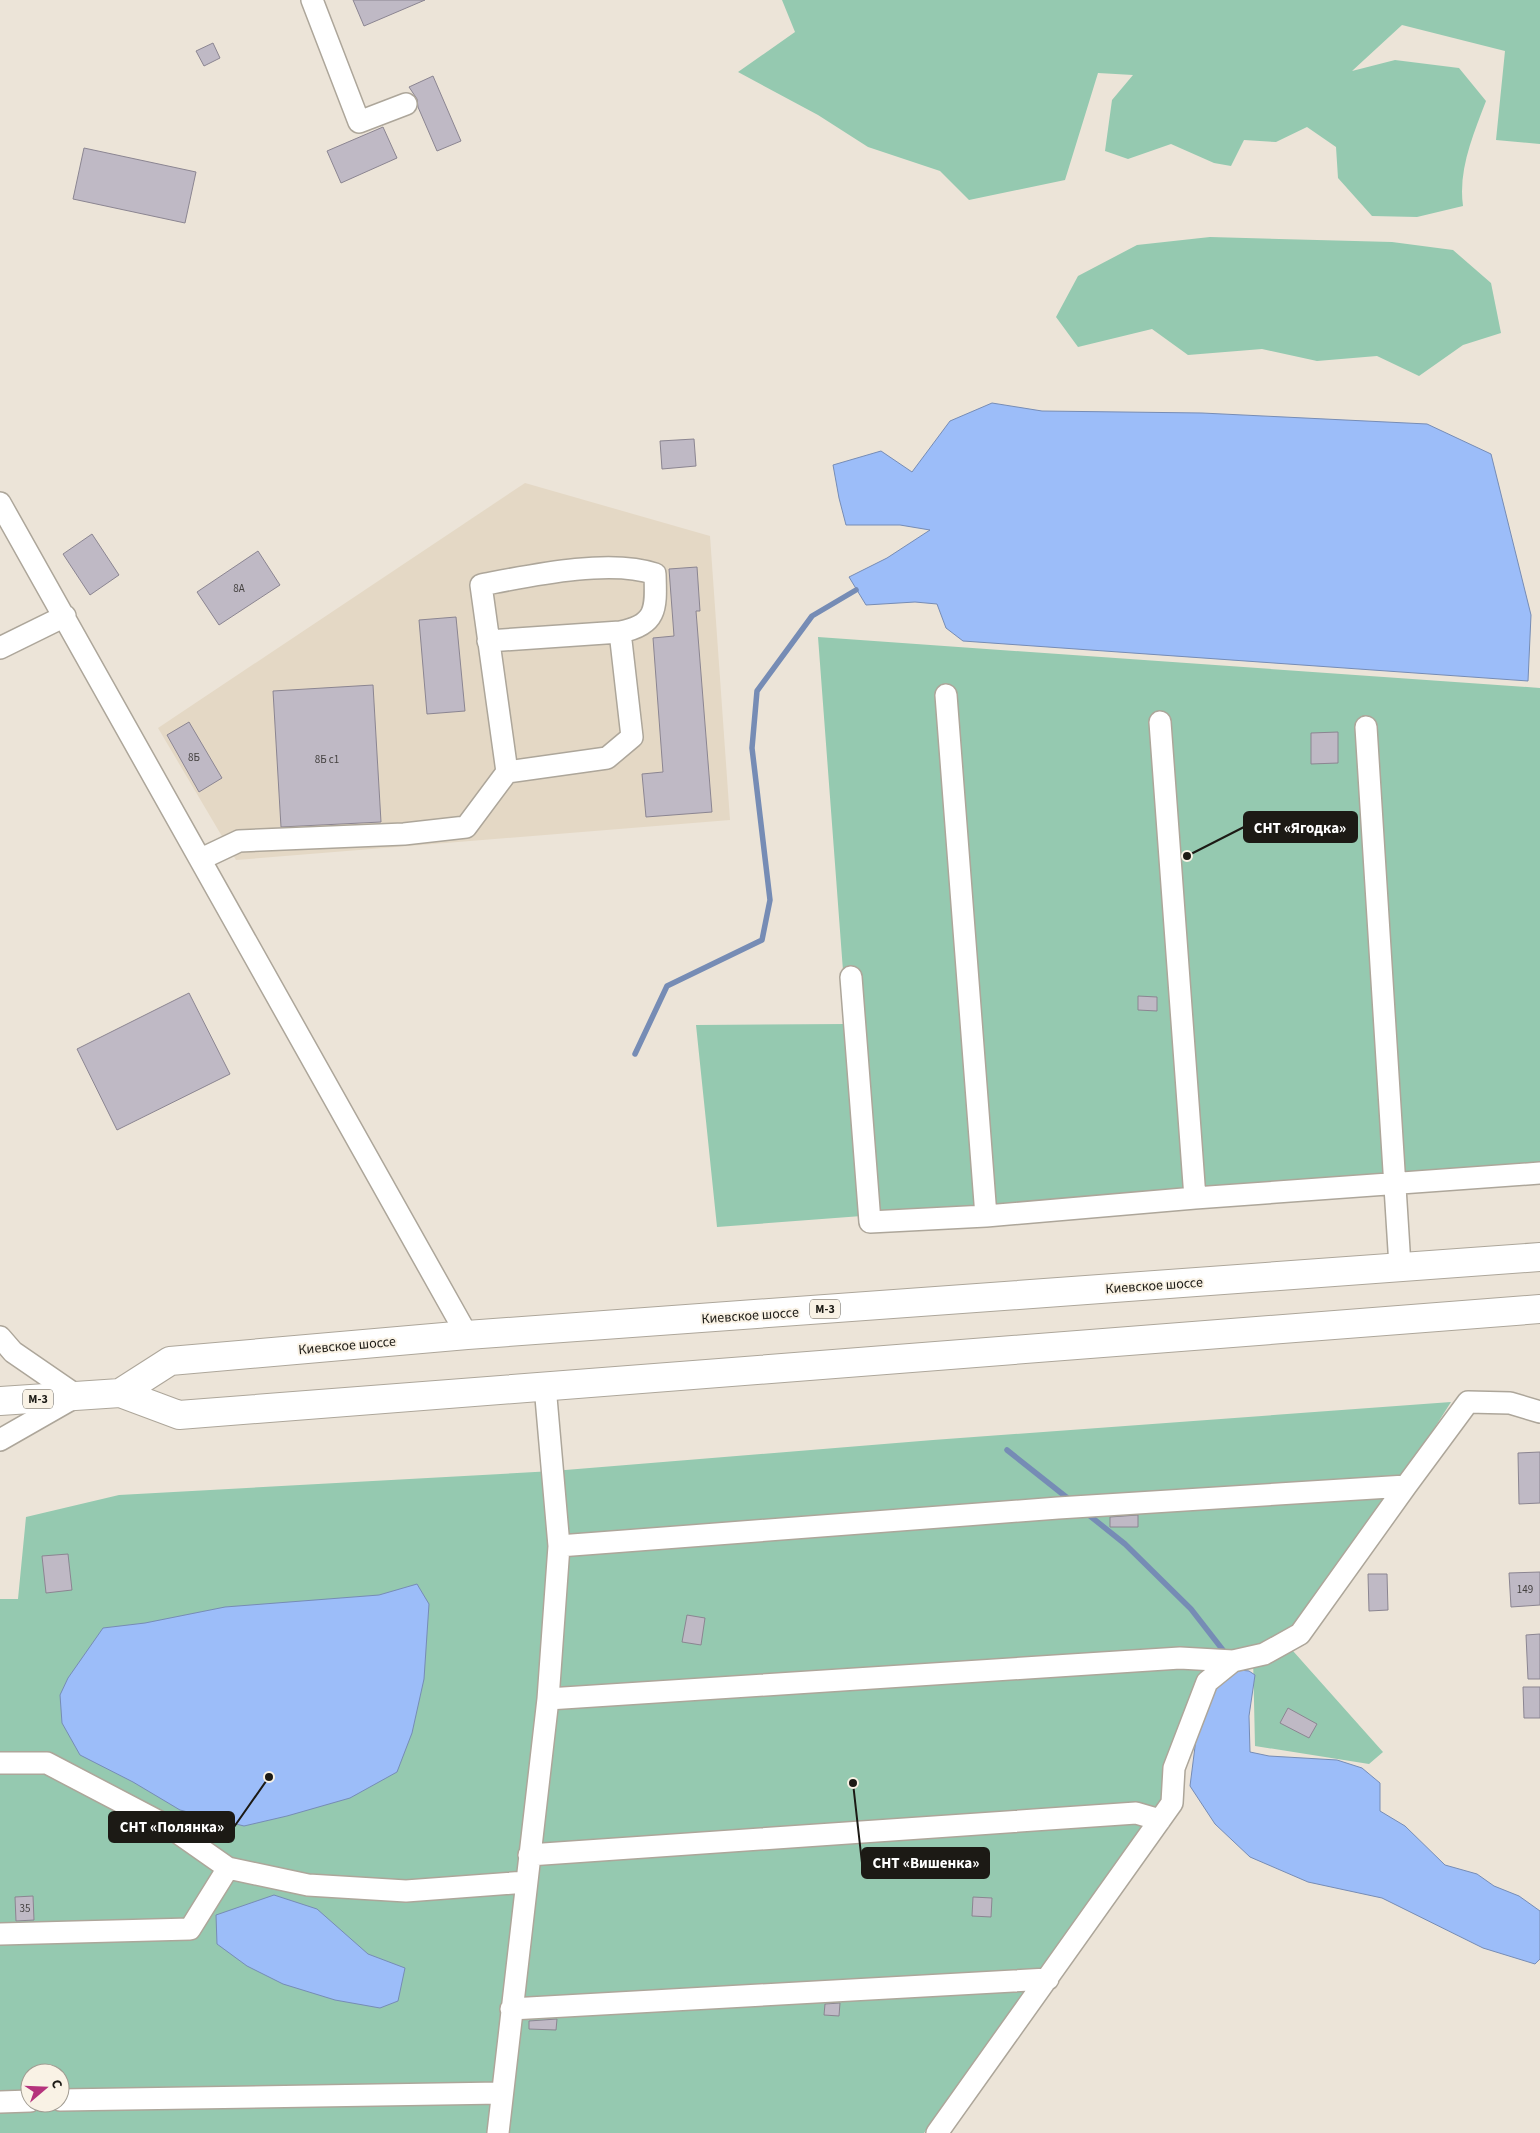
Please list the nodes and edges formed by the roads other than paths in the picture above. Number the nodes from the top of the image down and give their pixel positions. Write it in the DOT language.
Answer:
graph roads {
  1 [pos="312,0"];
  2 [pos="406,104"];
  3 [pos="0,503"];
  4 [pos="65,616"];
  5 [pos="620,632"];
  6 [pos="488,641"];
  7 [pos="0,648"];
  8 [pos="946,695"];
  9 [pos="1160,722"];
  10 [pos="1366,727"];
  11 [pos="508,772"];
  12 [pos="201,859"];
  13 [pos="851,977"];
  14 [pos="1540,1173"];
  15 [pos="1395,1185"];
  16 [pos="1195,1198"];
  17 [pos="986,1216"];
  18 [pos="1540,1257"];
  19 [pos="1400,1266"];
  20 [pos="1540,1309"];
  21 [pos="467,1335"];
  22 [pos="0,1337"];
  23 [pos="545,1386"];
  24 [pos="120,1392"];
  25 [pos="77,1396"];
  26 [pos="0,1402"];
  27 [pos="1540,1412"];
  28 [pos="0,1440"];
  29 [pos="1406,1486"];
  30 [pos="559,1546"];
  31 [pos="1233,1661"];
  32 [pos="548,1699"];
  33 [pos="0,1763"];
  34 [pos="1160,1820"];
  35 [pos="529,1856"];
  36 [pos="228,1868"];
  37 [pos="526,1882"];
  38 [pos="0,1934"];
  39 [pos="1048,1979"];
  40 [pos="511,2009"];
  41 [pos="501,2093"];
  42 [pos="70,2100"];
  43 [pos="20,2101"];
  44 [pos="0,2102"];
  45 [pos="498,2133"];
  46 [pos="937,2133"];
  1 -- 2 [label="street"];
  3 -- 4 [label="street"];
  4 -- 7 [label="street"];
  4 -- 12 [label="street"];
  5 -- 6 [label="street"];
  5 -- 6 [label="street"];
  5 -- 11 [label="street"];
  6 -- 11 [label="street"];
  8 -- 17 [label="street"];
  9 -- 16 [label="street"];
  10 -- 15 [label="street"];
  11 -- 12 [label="street"];
  12 -- 21 [label="street"];
  13 -- 17 [label="street"];
  14 -- 15 [label="street"];
  15 -- 16 [label="street"];
  15 -- 19 [label="street"];
  16 -- 17 [label="street"];
  18 -- 19 [label="highway, Киевское шоссе / М-3"];
  19 -- 21 [label="highway, Киевское шоссе / М-3"];
  20 -- 23 [label="highway, Киевское шоссе / М-3"];
  21 -- 24 [label="highway, Киевское шоссе / М-3"];
  22 -- 25 [label="street"];
  23 -- 24 [label="highway, Киевское шоссе / М-3"];
  23 -- 30 [label="street"];
  24 -- 25 [label="highway, Киевское шоссе / М-3"];
  25 -- 26 [label="highway, Киевское шоссе / М-3"];
  25 -- 28 [label="street"];
  27 -- 29 [label="street"];
  29 -- 30 [label="street"];
  29 -- 31 [label="street"];
  30 -- 32 [label="street"];
  31 -- 32 [label="street"];
  31 -- 34 [label="street"];
  32 -- 35 [label="street"];
  33 -- 36 [label="street"];
  34 -- 35 [label="street"];
  34 -- 39 [label="street"];
  35 -- 37 [label="street"];
  36 -- 37 [label="street"];
  36 -- 38 [label="street"];
  37 -- 40 [label="street"];
  39 -- 40 [label="street"];
  39 -- 46 [label="street"];
  40 -- 41 [label="street"];
  41 -- 42 [label="street"];
  41 -- 45 [label="street"];
  43 -- 44 [label="street"];
}
